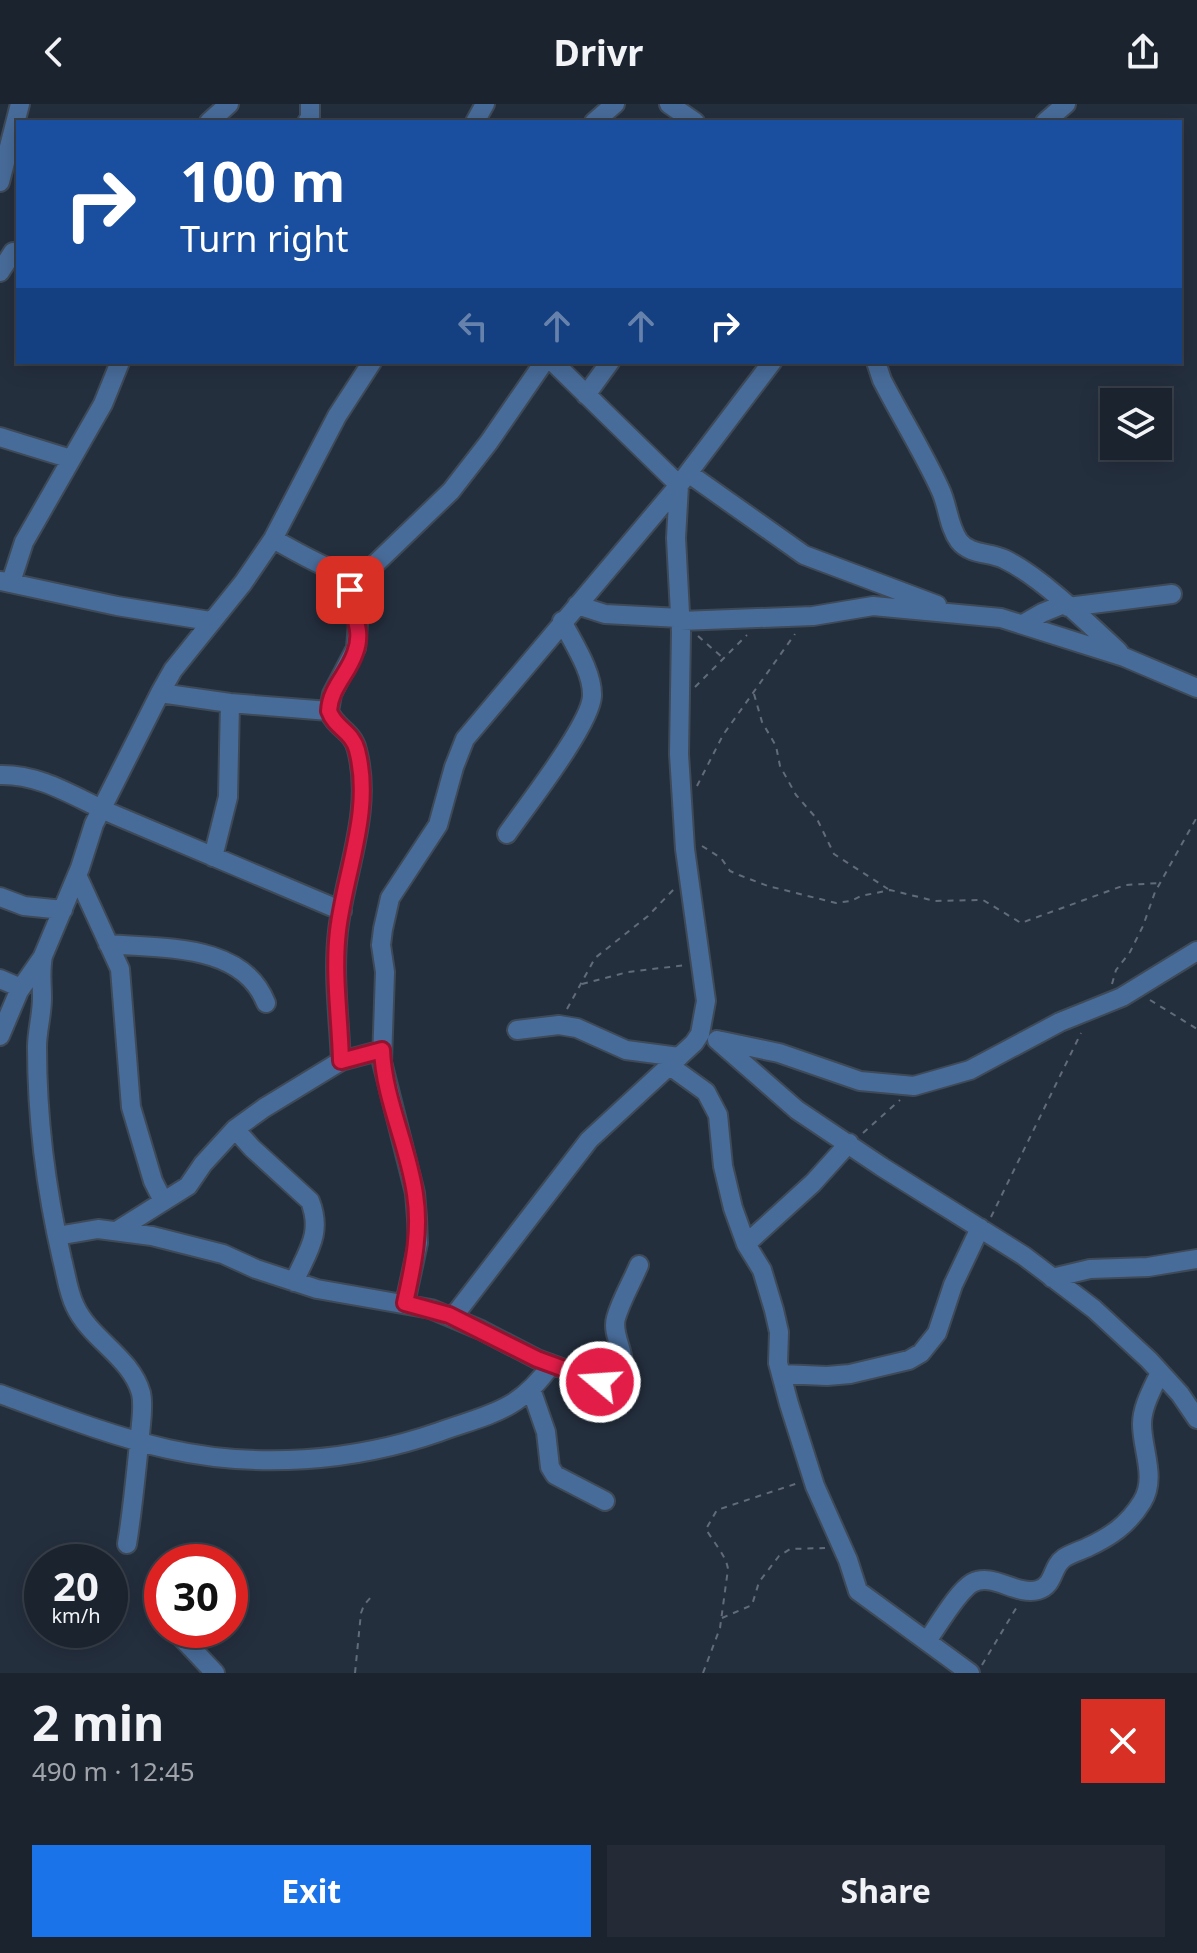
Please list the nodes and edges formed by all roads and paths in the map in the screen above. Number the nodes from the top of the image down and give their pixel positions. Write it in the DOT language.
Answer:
graph roads {
  1 [pos="20,104"];
  2 [pos="229,104"];
  3 [pos="615,104"];
  4 [pos="1066,104"];
  5 [pos="674,105"];
  6 [pos="211,120"];
  7 [pos="596,120"];
  8 [pos="693,120"];
  9 [pos="1047,120"];
  10 [pos="9,145"];
  11 [pos="0,182"];
  12 [pos="10,253"];
  13 [pos="0,272"];
  14 [pos="119,364"];
  15 [pos="371,364"];
  16 [pos="543,364"];
  17 [pos="555,364"];
  18 [pos="609,364"];
  19 [pos="770,364"];
  20 [pos="877,364"];
  21 [pos="586,395"];
  22 [pos="0,437"];
  23 [pos="71,459"];
  24 [pos="684,479"];
  25 [pos="273,539"];
  26 [pos="352,576"];
  27 [pos="6,581"];
  28 [pos="1172,594"];
  29 [pos="577,605"];
  30 [pos="1066,606"];
  31 [pos="955,613"];
  32 [pos="806,616"];
  33 [pos="771,618"];
  34 [pos="681,620"];
  35 [pos="210,621"];
  36 [pos="562,621"];
  37 [pos="1023,624"];
  38 [pos="1124,657"];
  39 [pos="724,659"];
  40 [pos="1197,688"];
  41 [pos="160,693"];
  42 [pos="754,694"];
  43 [pos="681,696"];
  44 [pos="230,703"];
  45 [pos="329,711"];
  46 [pos="0,775"];
  47 [pos="101,810"];
  48 [pos="683,814"];
  49 [pos="1197,817"];
  50 [pos="507,834"];
  51 [pos="684,835"];
  52 [pos="213,857"];
  53 [pos="689,874"];
  54 [pos="77,875"];
  55 [pos="1160,883"];
  56 [pos="890,890"];
  57 [pos="0,897"];
  58 [pos="63,910"];
  59 [pos="342,911"];
  60 [pos="108,944"];
  61 [pos="1197,951"];
  62 [pos="43,956"];
  63 [pos="703,966"];
  64 [pos="0,979"];
  65 [pos="581,984"];
  66 [pos="1131,992"];
  67 [pos="13,994"];
  68 [pos="266,1003"];
  69 [pos="1098,1007"];
  70 [pos="704,1010"];
  71 [pos="562,1026"];
  72 [pos="1197,1029"];
  73 [pos="517,1030"];
  74 [pos="0,1036"];
  75 [pos="721,1041"];
  76 [pos="694,1043"];
  77 [pos="382,1050"];
  78 [pos="341,1061"];
  79 [pos="674,1061"];
  80 [pos="914,1086"];
  81 [pos="235,1129"];
  82 [pos="849,1143"];
  83 [pos="163,1201"];
  84 [pos="982,1229"];
  85 [pos="118,1230"];
  86 [pos="57,1236"];
  87 [pos="746,1244"];
  88 [pos="1197,1259"];
  89 [pos="639,1265"];
  90 [pos="1052,1278"];
  91 [pos="294,1282"];
  92 [pos="405,1303"];
  93 [pos="453,1317"];
  94 [pos="551,1365"];
  95 [pos="1160,1372"];
  96 [pos="781,1374"];
  97 [pos="531,1389"];
  98 [pos="0,1394"];
  99 [pos="1197,1419"];
  100 [pos="139,1442"];
  101 [pos="814,1482"];
  102 [pos="605,1501"];
  103 [pos="127,1544"];
  104 [pos="842,1545"];
  105 [pos="1028,1591"];
  106 [pos="372,1596"];
  107 [pos="722,1618"];
  108 [pos="927,1641"];
  109 [pos="191,1648"];
  110 [pos="975,1671"];
  111 [pos="215,1673"];
  112 [pos="355,1673"];
  113 [pos="703,1673"];
  1 -- 10 [label="street"];
  2 -- 6 [label="street"];
  3 -- 7 [label="street"];
  4 -- 9 [label="street"];
  5 -- 8 [label="street"];
  10 -- 11 [label="street"];
  12 -- 13 [label="street"];
  14 -- 23 [label="street"];
  15 -- 25 [label="street"];
  16 -- 26 [label="street"];
  17 -- 21 [label="street"];
  18 -- 21 [label="street"];
  19 -- 24 [label="street"];
  20 -- 30 [label="street"];
  21 -- 24 [label="street"];
  22 -- 23 [label="street"];
  23 -- 27 [label="street"];
  24 -- 29 [label="street"];
  24 -- 31 [label="street"];
  24 -- 34 [label="street"];
  25 -- 26 [label="street"];
  25 -- 35 [label="street"];
  26 -- 45 [label="street"];
  27 -- 35 [label="street"];
  28 -- 30 [label="street"];
  29 -- 34 [label="street"];
  29 -- 36 [label="street"];
  30 -- 37 [label="street"];
  30 -- 38 [label="street"];
  31 -- 32 [label="street"];
  31 -- 37 [label="street"];
  32 -- 33 [label="street"];
  32 -- 42 [label="path"];
  33 -- 34 [label="street"];
  33 -- 39 [label="path"];
  34 -- 39 [label="path"];
  34 -- 43 [label="street"];
  35 -- 41 [label="street"];
  36 -- 50 [label="street"];
  36 -- 77 [label="street"];
  37 -- 38 [label="street"];
  38 -- 40 [label="street"];
  39 -- 43 [label="path"];
  41 -- 44 [label="street"];
  41 -- 47 [label="street"];
  42 -- 48 [label="path"];
  42 -- 56 [label="path"];
  43 -- 48 [label="street"];
  44 -- 45 [label="street"];
  44 -- 52 [label="street"];
  45 -- 59 [label="street"];
  46 -- 47 [label="street"];
  47 -- 52 [label="street"];
  47 -- 54 [label="street"];
  48 -- 51 [label="street"];
  49 -- 55 [label="path"];
  51 -- 53 [label="street"];
  51 -- 56 [label="path"];
  52 -- 59 [label="street"];
  53 -- 63 [label="street"];
  53 -- 65 [label="path"];
  54 -- 58 [label="street"];
  54 -- 60 [label="street"];
  55 -- 56 [label="path"];
  55 -- 69 [label="path"];
  57 -- 58 [label="street"];
  58 -- 62 [label="street"];
  59 -- 78 [label="street"];
  60 -- 68 [label="street"];
  60 -- 83 [label="street"];
  61 -- 66 [label="street"];
  62 -- 67 [label="street"];
  62 -- 86 [label="street"];
  63 -- 65 [label="path"];
  63 -- 70 [label="street"];
  64 -- 67 [label="street"];
  65 -- 71 [label="path"];
  66 -- 69 [label="street"];
  66 -- 72 [label="path"];
  67 -- 74 [label="street"];
  69 -- 80 [label="street"];
  69 -- 84 [label="path"];
  70 -- 75 [label="street"];
  70 -- 76 [label="street"];
  71 -- 73 [label="street"];
  71 -- 79 [label="street"];
  75 -- 76 [label="street"];
  75 -- 80 [label="street"];
  75 -- 82 [label="street"];
  76 -- 79 [label="street"];
  77 -- 78 [label="street"];
  77 -- 92 [label="street"];
  78 -- 81 [label="street"];
  79 -- 87 [label="street"];
  79 -- 93 [label="street"];
  80 -- 82 [label="path"];
  81 -- 83 [label="street"];
  81 -- 91 [label="street"];
  82 -- 84 [label="street"];
  82 -- 87 [label="street"];
  83 -- 85 [label="street"];
  84 -- 90 [label="street"];
  84 -- 96 [label="street"];
  85 -- 86 [label="street"];
  85 -- 91 [label="street"];
  86 -- 100 [label="street"];
  87 -- 96 [label="street"];
  88 -- 90 [label="street"];
  89 -- 94 [label="street"];
  90 -- 95 [label="street"];
  91 -- 92 [label="street"];
  92 -- 93 [label="street"];
  93 -- 94 [label="street"];
  94 -- 97 [label="street"];
  95 -- 99 [label="street"];
  95 -- 105 [label="street"];
  96 -- 101 [label="street"];
  97 -- 100 [label="street"];
  97 -- 102 [label="street"];
  98 -- 100 [label="street"];
  100 -- 103 [label="street"];
  101 -- 104 [label="street"];
  101 -- 107 [label="path"];
  104 -- 107 [label="path"];
  104 -- 108 [label="street"];
  105 -- 108 [label="street"];
  105 -- 110 [label="path"];
  106 -- 112 [label="path"];
  107 -- 113 [label="path"];
  108 -- 110 [label="street"];
  109 -- 111 [label="street"];
}
